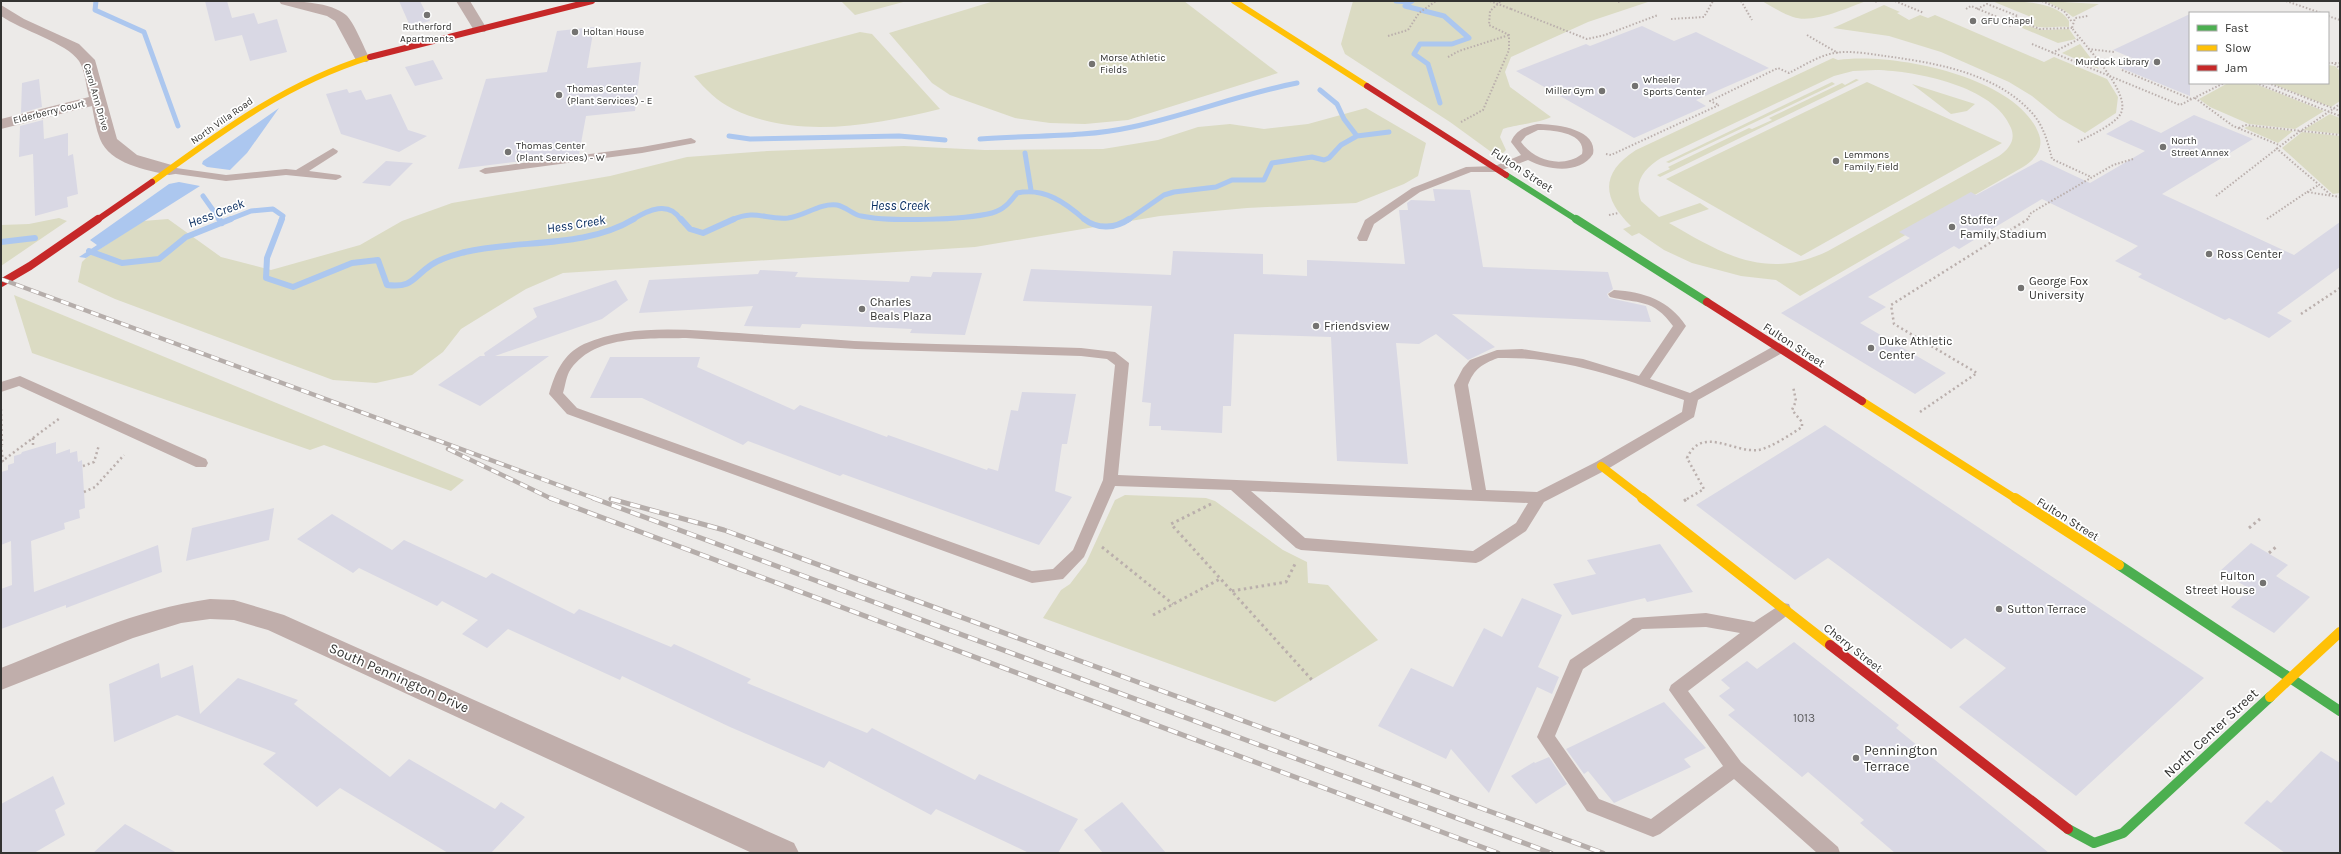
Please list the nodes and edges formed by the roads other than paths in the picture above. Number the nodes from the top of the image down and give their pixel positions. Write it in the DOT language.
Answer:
graph roads {
  1 [pos="286,1"];
  2 [pos="463,1"];
  3 [pos="592,1"];
  4 [pos="1234,1"];
  5 [pos="1,9"];
  6 [pos="19,22"];
  7 [pos="1,27"];
  8 [pos="480,29"];
  9 [pos="362,59"];
  10 [pos="96,100"];
  11 [pos="1,124"];
  12 [pos="691,141"];
  13 [pos="333,151"];
  14 [pos="1528,156"];
  15 [pos="1497,169"];
  16 [pos="170,170"];
  17 [pos="485,171"];
  18 [pos="298,173"];
  19 [pos="336,177"];
  20 [pos="1363,238"];
  21 [pos="1,283"];
  22 [pos="1614,294"];
  23 [pos="1779,350"];
  24 [pos="1642,381"];
  25 [pos="1,388"];
  26 [pos="1691,398"];
  27 [pos="201,463"];
  28 [pos="1601,466"];
  29 [pos="1110,480"];
  30 [pos="1234,486"];
  31 [pos="1480,496"];
  32 [pos="1538,498"];
  33 [pos="1783,608"];
  34 [pos="1756,629"];
  35 [pos="2340,632"];
  36 [pos="2290,678"];
  37 [pos="1,679"];
  38 [pos="2340,711"];
  39 [pos="1735,768"];
  40 [pos="2094,844"];
  41 [pos="784,853"];
  42 [pos="1831,853"];
  1 -- 9 [label="street"];
  2 -- 8 [label="street"];
  3 -- 8 [label="street, North Villa Road"];
  4 -- 15 [label="street, Fulton Street"];
  5 -- 6 [label="street, Carol Ann Drive"];
  6 -- 7 [label="street"];
  6 -- 10 [label="street, Carol Ann Drive"];
  8 -- 9 [label="street, North Villa Road"];
  9 -- 16 [label="street, North Villa Road"];
  10 -- 11 [label="street, Elderberry Court"];
  10 -- 16 [label="street, Carol Ann Drive"];
  12 -- 17 [label="lane"];
  13 -- 18 [label="lane"];
  14 -- 14 [label="lane"];
  14 -- 15 [label="lane"];
  15 -- 20 [label="lane"];
  15 -- 23 [label="street, Fulton Street"];
  16 -- 18 [label="lane"];
  16 -- 21 [label="street, North Villa Road"];
  18 -- 19 [label="lane"];
  22 -- 24 [label="lane"];
  23 -- 26 [label="lane"];
  23 -- 36 [label="street, Fulton Street"];
  24 -- 26 [label="lane"];
  24 -- 31 [label="lane"];
  25 -- 27 [label="lane"];
  26 -- 28 [label="lane"];
  28 -- 32 [label="lane"];
  28 -- 33 [label="street, Cherry Street"];
  29 -- 29 [label="lane"];
  29 -- 30 [label="lane"];
  30 -- 31 [label="lane"];
  30 -- 32 [label="lane"];
  31 -- 32 [label="lane"];
  33 -- 34 [label="lane"];
  33 -- 40 [label="street, Cherry Street"];
  34 -- 39 [label="lane"];
  34 -- 39 [label="lane"];
  35 -- 36 [label="street, North Center Street"];
  36 -- 38 [label="street, Fulton Street"];
  36 -- 40 [label="street, North Center Street"];
  37 -- 41 [label="street, South Pennington Drive"];
  39 -- 42 [label="lane"];
}
